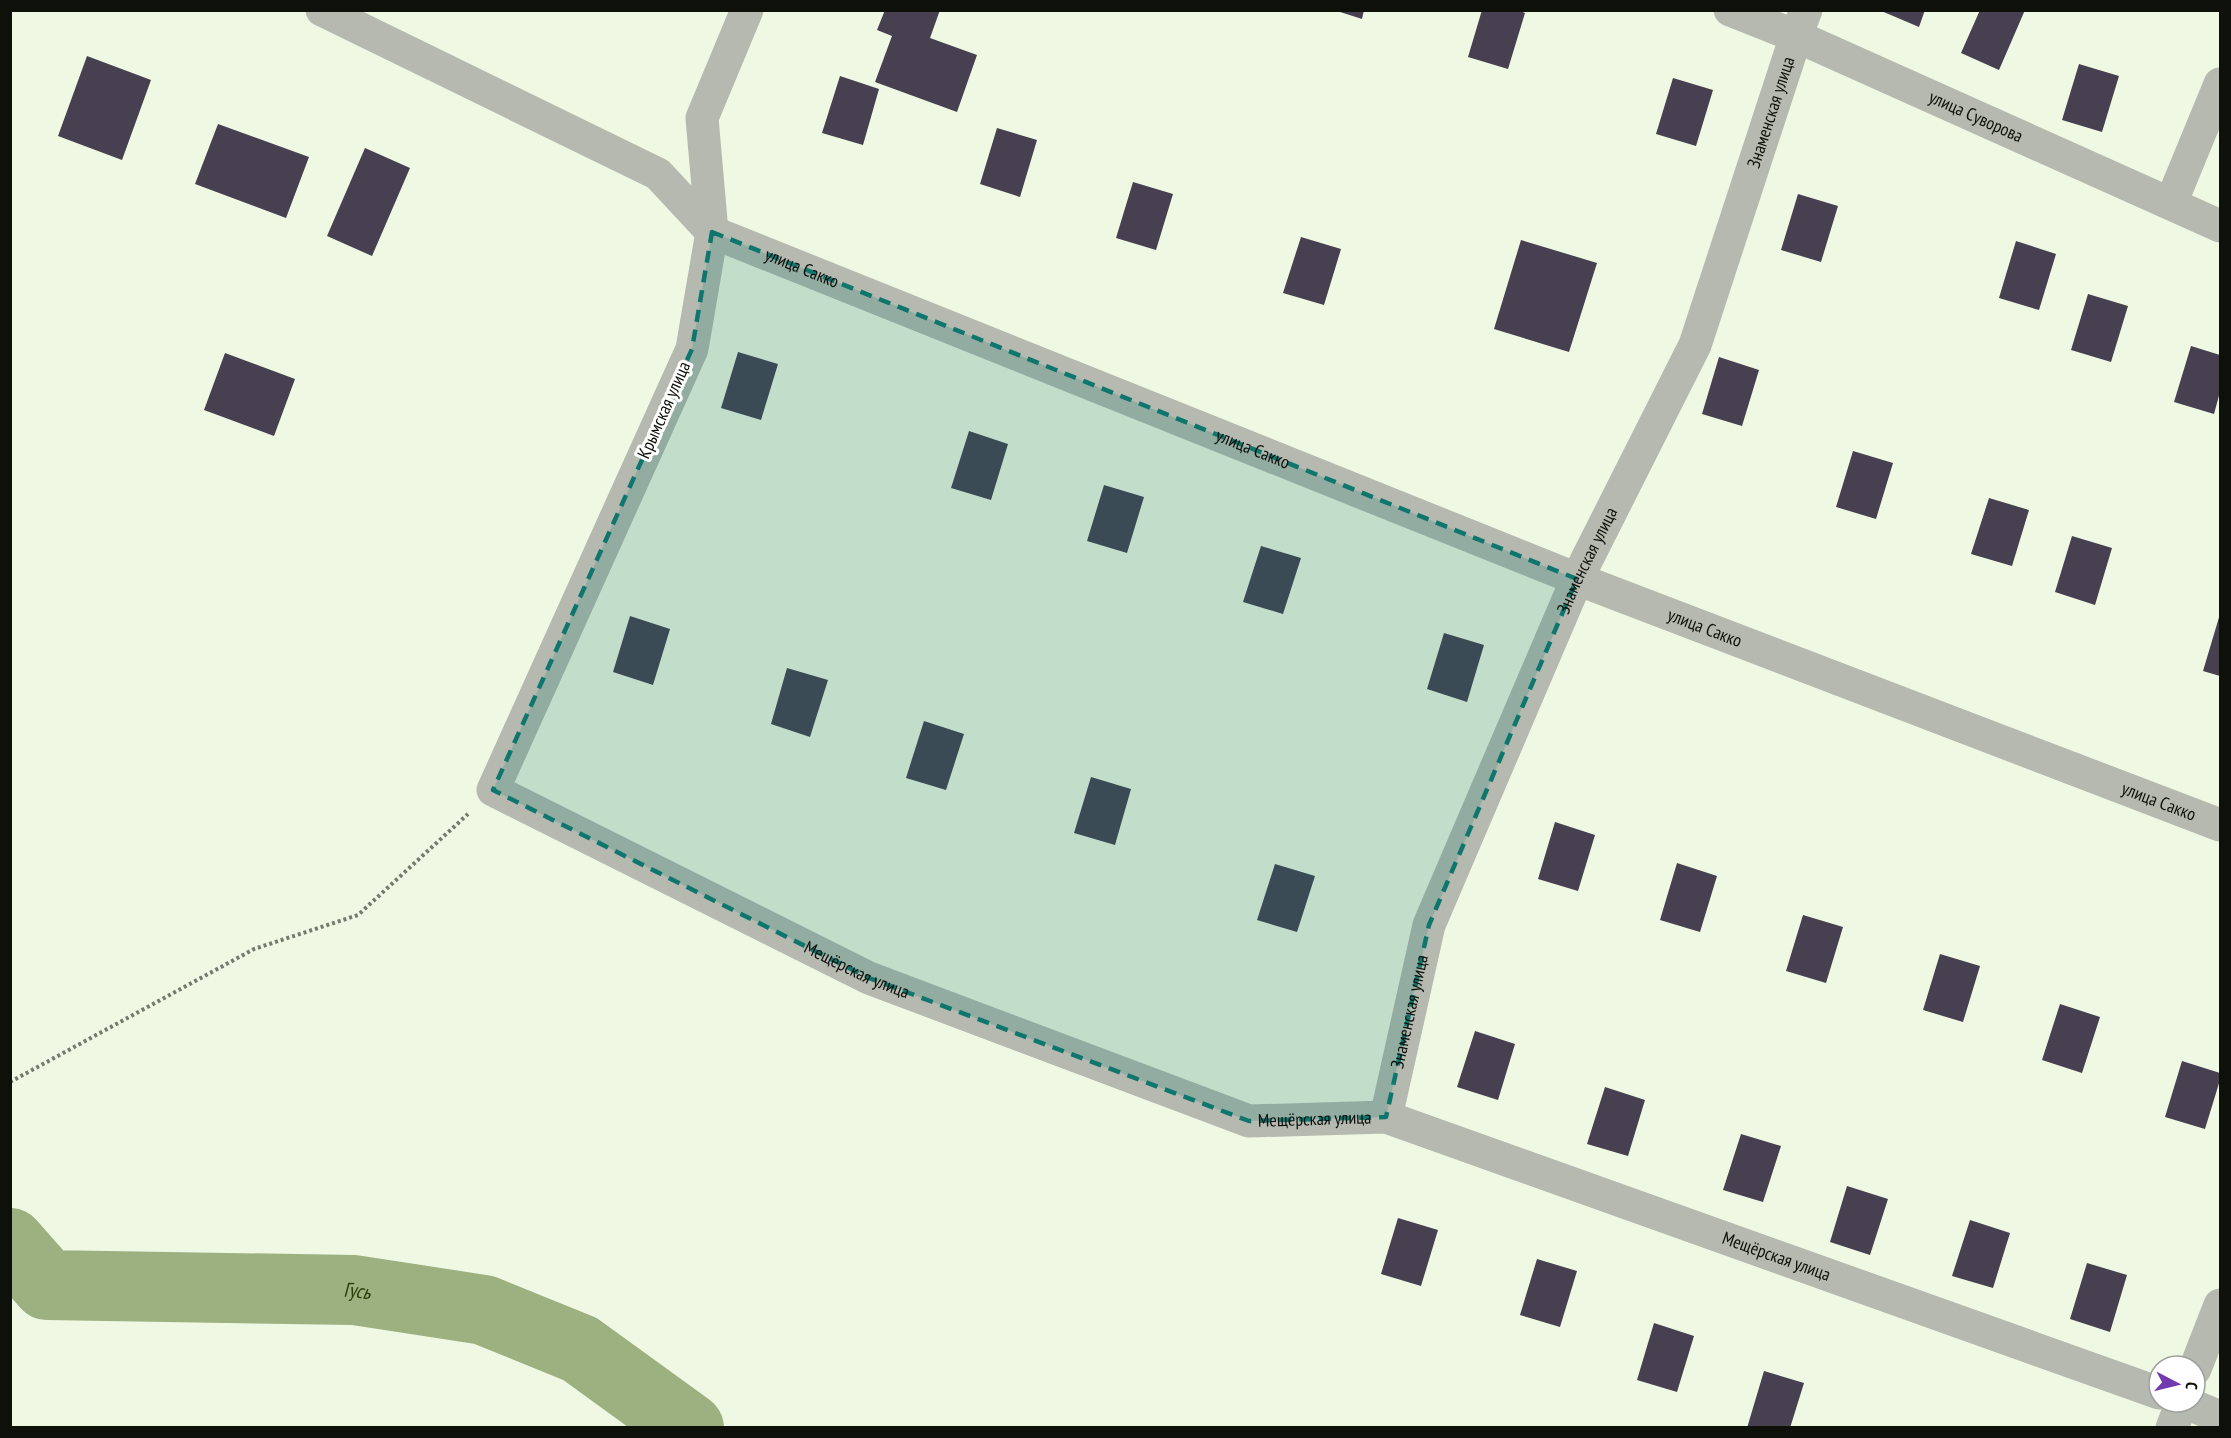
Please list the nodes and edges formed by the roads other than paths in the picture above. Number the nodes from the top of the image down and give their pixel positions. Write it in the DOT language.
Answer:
graph roads {
  1 [pos="322,10"];
  2 [pos="747,10"];
  3 [pos="1730,10"];
  4 [pos="1801,23"];
  5 [pos="2220,84"];
  6 [pos="2171,203"];
  7 [pos="2220,226"];
  8 [pos="712,232"];
  9 [pos="1577,579"];
  10 [pos="493,790"];
  11 [pos="2220,825"];
  12 [pos="1386,1117"];
  13 [pos="2220,1305"];
  14 [pos="2201,1354"];
  15 [pos="2147,1389"];
  16 [pos="2178,1414"];
  17 [pos="2172,1428"];
  1 -- 8 [label="street, улица Сакко"];
  2 -- 8 [label="street, Крымская улица"];
  3 -- 4 [label="street, улица Суворова"];
  4 -- 6 [label="street, улица Суворова"];
  4 -- 9 [label="street, Знаменская улица"];
  5 -- 6 [label="street"];
  6 -- 7 [label="street, улица Суворова"];
  8 -- 9 [label="street, улица Сакко"];
  8 -- 10 [label="street, Крымская улица"];
  9 -- 11 [label="street, улица Сакко"];
  9 -- 12 [label="street, Знаменская улица"];
  10 -- 12 [label="street, Мещёрская улица"];
  12 -- 15 [label="street, Мещёрская улица"];
  13 -- 14 [label="street"];
  16 -- 17 [label="street"];
}
